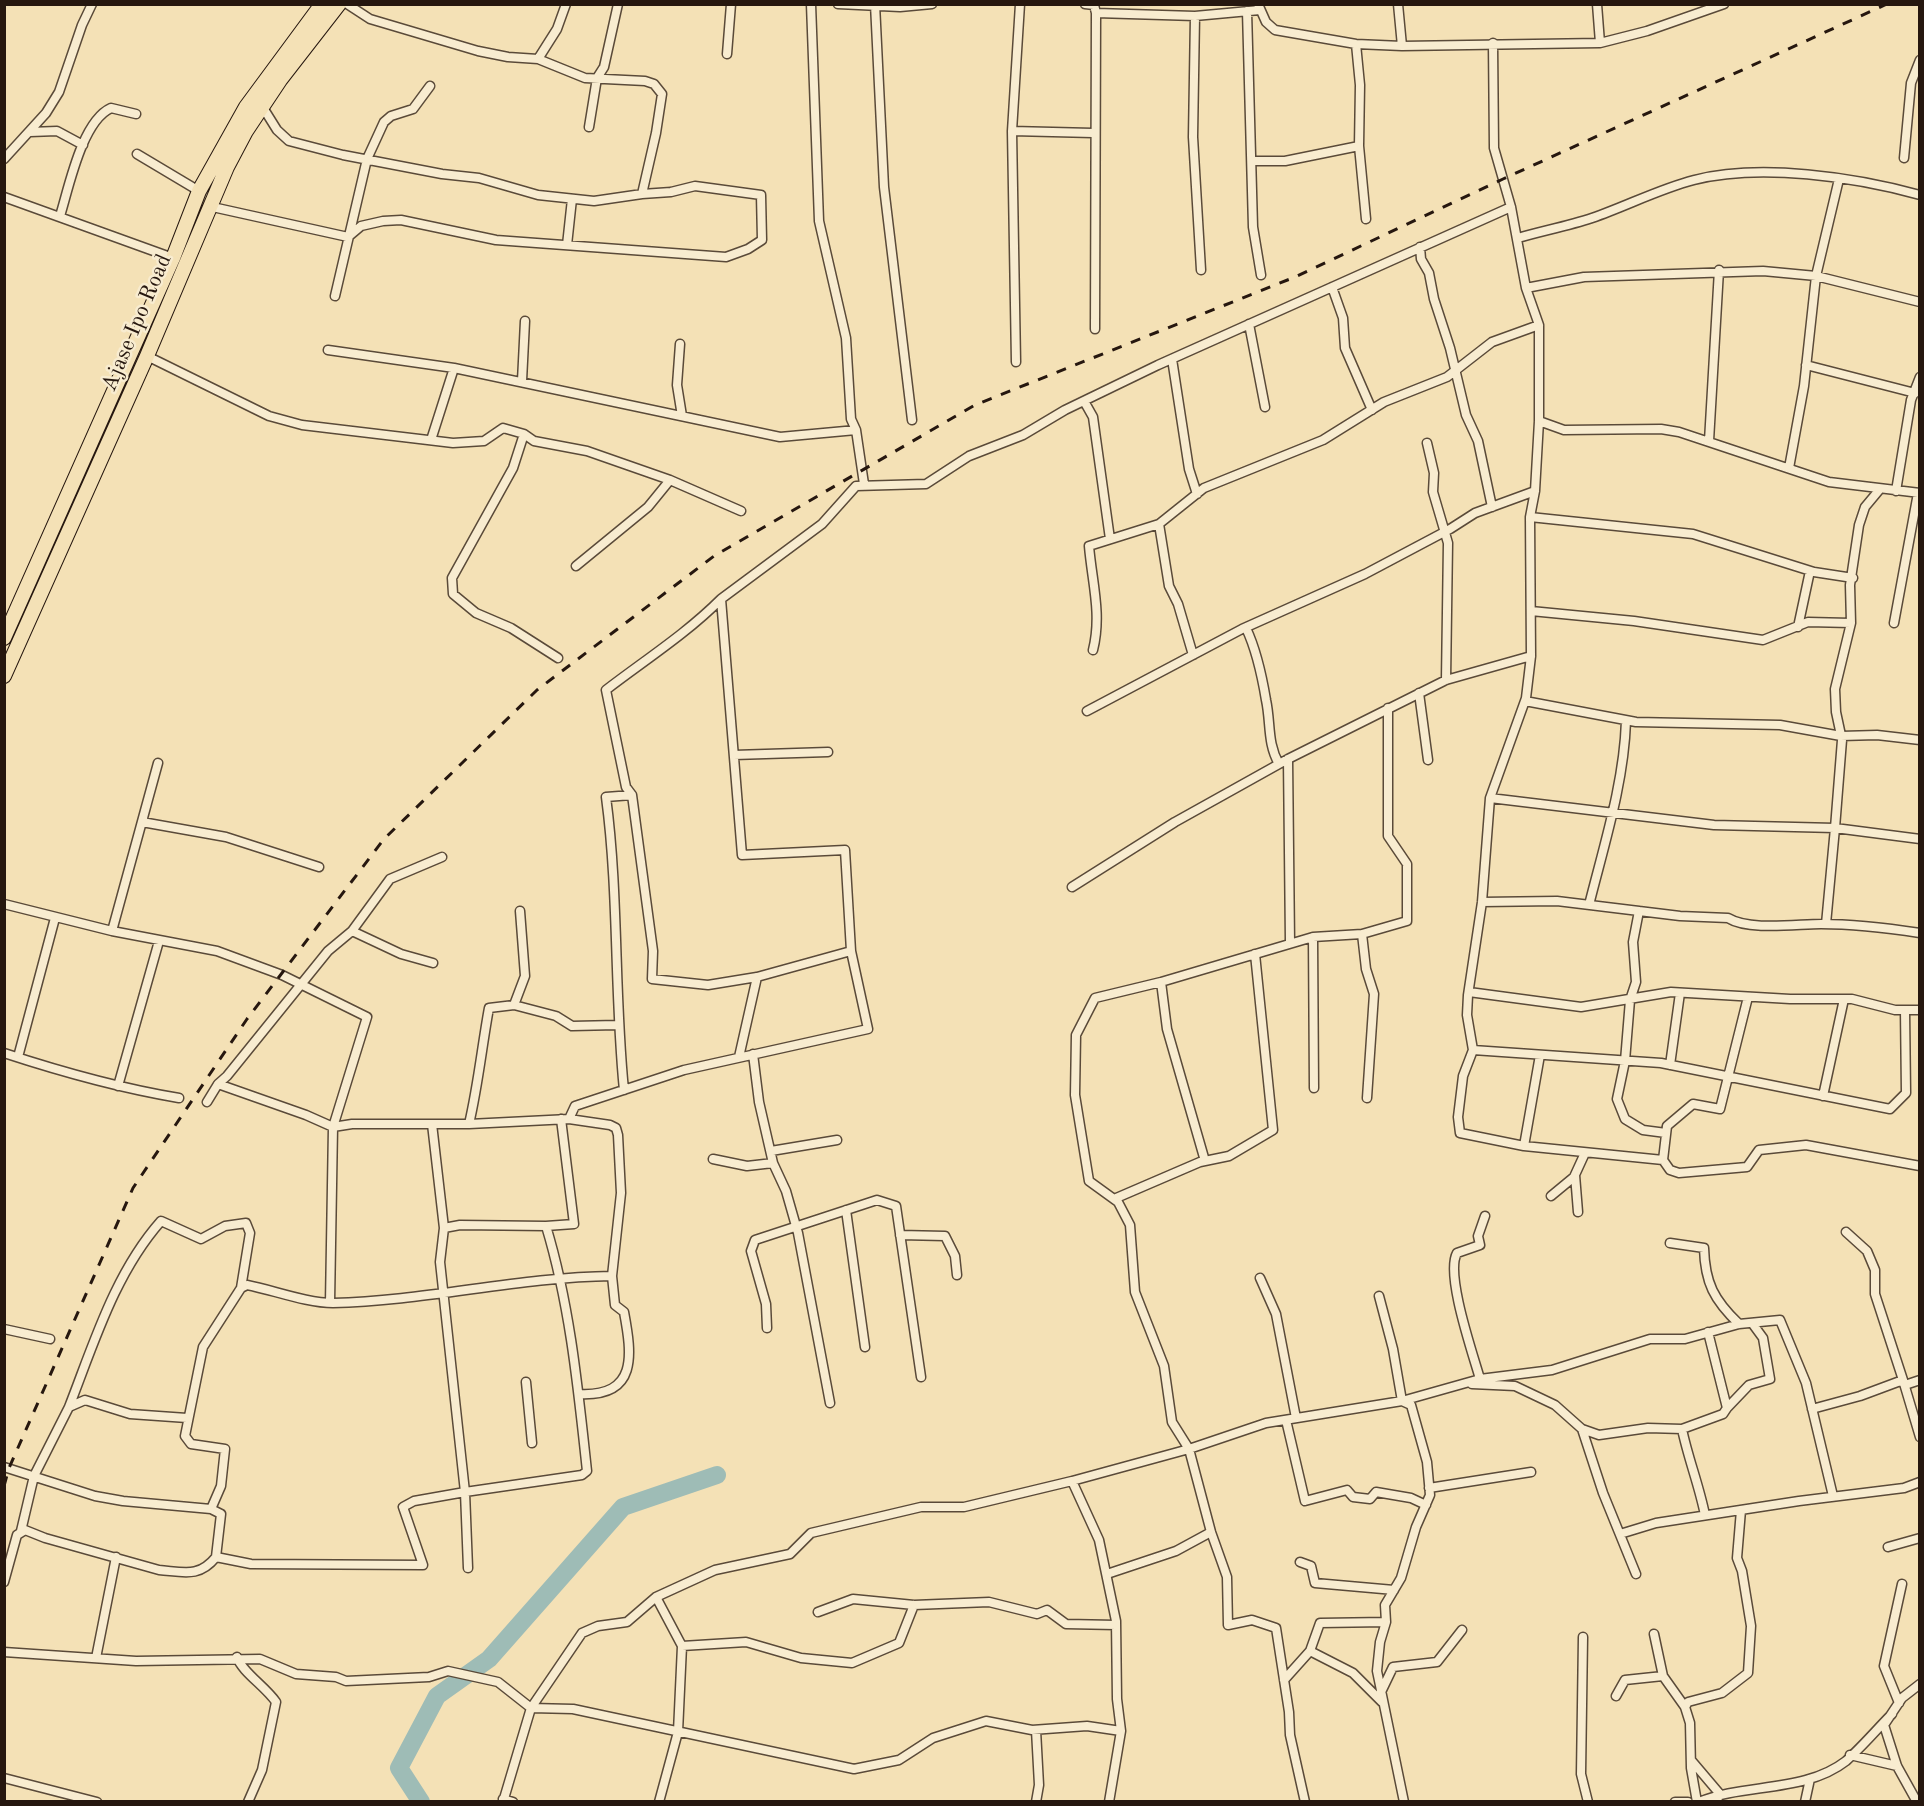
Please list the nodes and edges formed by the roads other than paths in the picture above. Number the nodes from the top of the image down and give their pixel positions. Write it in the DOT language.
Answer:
graph roads {
  1 [pos="92,4"];
  2 [pos="322,4"];
  3 [pos="339,4"];
  4 [pos="347,4"];
  5 [pos="566,4"];
  6 [pos="618,4"];
  7 [pos="731,4"];
  8 [pos="811,4"];
  9 [pos="838,4"];
  10 [pos="932,4"];
  11 [pos="1020,4"];
  12 [pos="1085,4"];
  13 [pos="1398,4"];
  14 [pos="1597,4"];
  15 [pos="1724,4"];
  16 [pos="875,6"];
  17 [pos="1259,7"];
  18 [pos="1247,11"];
  19 [pos="1096,13"];
  20 [pos="1195,16"];
  21 [pos="1493,43"];
  22 [pos="1356,44"];
  23 [pos="1600,44"];
  24 [pos="1402,46"];
  25 [pos="727,54"];
  26 [pos="538,59"];
  27 [pos="1920,60"];
  28 [pos="597,78"];
  29 [pos="430,86"];
  30 [pos="262,106"];
  31 [pos="46,113"];
  32 [pos="136,114"];
  33 [pos="589,127"];
  34 [pos="57,130"];
  35 [pos="1012,131"];
  36 [pos="30,132"];
  37 [pos="1093,133"];
  38 [pos="83,145"];
  39 [pos="1359,146"];
  40 [pos="137,154"];
  41 [pos="1904,158"];
  42 [pos="4,159"];
  43 [pos="367,159"];
  44 [pos="1252,161"];
  45 [pos="1839,179"];
  46 [pos="199,191"];
  47 [pos="642,194"];
  48 [pos="1920,195"];
  49 [pos="4,197"];
  50 [pos="573,199"];
  51 [pos="208,206"];
  52 [pos="1511,207"];
  53 [pos="60,216"];
  54 [pos="1366,219"];
  55 [pos="352,234"];
  56 [pos="1518,238"];
  57 [pos="567,245"];
  58 [pos="1420,246"];
  59 [pos="173,258"];
  60 [pos="1201,270"];
  61 [pos="1719,270"];
  62 [pos="1261,275"];
  63 [pos="1816,276"];
  64 [pos="1332,287"];
  65 [pos="1526,288"];
  66 [pos="335,296"];
  67 [pos="1920,302"];
  68 [pos="525,321"];
  69 [pos="1249,324"];
  70 [pos="1539,325"];
  71 [pos="1095,329"];
  72 [pos="680,344"];
  73 [pos="328,350"];
  74 [pos="147,356"];
  75 [pos="1172,359"];
  76 [pos="1016,362"];
  77 [pos="1806,365"];
  78 [pos="454,368"];
  79 [pos="1454,371"];
  80 [pos="1920,377"];
  81 [pos="522,381"];
  82 [pos="1915,393"];
  83 [pos="1084,401"];
  84 [pos="1265,407"];
  85 [pos="1372,410"];
  86 [pos="682,416"];
  87 [pos="912,420"];
  88 [pos="1539,421"];
  89 [pos="856,430"];
  90 [pos="524,434"];
  91 [pos="431,440"];
  92 [pos="1709,441"];
  93 [pos="1427,443"];
  94 [pos="1789,468"];
  95 [pos="670,480"];
  96 [pos="864,484"];
  97 [pos="1880,489"];
  98 [pos="1535,491"];
  99 [pos="1896,491"];
  100 [pos="1919,493"];
  101 [pos="1197,494"];
  102 [pos="1492,507"];
  103 [pos="741,511"];
  104 [pos="1530,517"];
  105 [pos="1159,524"];
  106 [pos="1444,532"];
  107 [pos="1110,539"];
  108 [pos="576,566"];
  109 [pos="1810,571"];
  110 [pos="1853,579"];
  111 [pos="722,599"];
  112 [pos="1531,611"];
  113 [pos="1894,622"];
  114 [pos="1851,623"];
  115 [pos="1798,627"];
  116 [pos="1246,628"];
  117 [pos="4,639"];
  118 [pos="1093,650"];
  119 [pos="1193,655"];
  120 [pos="1531,656"];
  121 [pos="558,658"];
  122 [pos="4,676"];
  123 [pos="1446,680"];
  124 [pos="1419,693"];
  125 [pos="1524,701"];
  126 [pos="1388,708"];
  127 [pos="1087,711"];
  128 [pos="1626,721"];
  129 [pos="1841,736"];
  130 [pos="1920,740"];
  131 [pos="828,752"];
  132 [pos="734,755"];
  133 [pos="1428,760"];
  134 [pos="1284,761"];
  135 [pos="158,763"];
  136 [pos="632,795"];
  137 [pos="1490,798"];
  138 [pos="1612,815"];
  139 [pos="142,822"];
  140 [pos="1835,828"];
  141 [pos="1920,839"];
  142 [pos="442,857"];
  143 [pos="319,867"];
  144 [pos="1072,887"];
  145 [pos="1482,902"];
  146 [pos="4,904"];
  147 [pos="1589,905"];
  148 [pos="520,911"];
  149 [pos="1639,911"];
  150 [pos="55,918"];
  151 [pos="1826,924"];
  152 [pos="112,932"];
  153 [pos="352,932"];
  154 [pos="1920,933"];
  155 [pos="1362,934"];
  156 [pos="1313,937"];
  157 [pos="159,941"];
  158 [pos="1290,944"];
  159 [pos="851,951"];
  160 [pos="1256,954"];
  161 [pos="433,963"];
  162 [pos="758,977"];
  163 [pos="1161,982"];
  164 [pos="301,984"];
  165 [pos="1469,992"];
  166 [pos="1680,993"];
  167 [pos="1748,997"];
  168 [pos="1844,999"];
  169 [pos="1630,1000"];
  170 [pos="514,1005"];
  171 [pos="1905,1010"];
  172 [pos="1920,1010"];
  173 [pos="617,1025"];
  174 [pos="1473,1050"];
  175 [pos="4,1053"];
  176 [pos="753,1054"];
  177 [pos="1540,1055"];
  178 [pos="18,1057"];
  179 [pos="739,1057"];
  180 [pos="1626,1061"];
  181 [pos="1670,1065"];
  182 [pos="1728,1077"];
  183 [pos="218,1084"];
  184 [pos="118,1086"];
  185 [pos="1314,1088"];
  186 [pos="624,1090"];
  187 [pos="1823,1096"];
  188 [pos="179,1098"];
  189 [pos="1367,1098"];
  190 [pos="207,1102"];
  191 [pos="565,1119"];
  192 [pos="432,1124"];
  193 [pos="469,1124"];
  194 [pos="333,1126"];
  195 [pos="1666,1133"];
  196 [pos="837,1140"];
  197 [pos="1524,1146"];
  198 [pos="771,1151"];
  199 [pos="1585,1153"];
  200 [pos="713,1159"];
  201 [pos="1205,1161"];
  202 [pos="1663,1161"];
  203 [pos="773,1162"];
  204 [pos="1920,1166"];
  205 [pos="1575,1175"];
  206 [pos="1551,1196"];
  207 [pos="1114,1199"];
  208 [pos="846,1210"];
  209 [pos="1578,1212"];
  210 [pos="1485,1216"];
  211 [pos="546,1226"];
  212 [pos="796,1226"];
  213 [pos="444,1228"];
  214 [pos="1846,1232"];
  215 [pos="900,1235"];
  216 [pos="1670,1242"];
  217 [pos="957,1275"];
  218 [pos="612,1276"];
  219 [pos="561,1277"];
  220 [pos="1260,1278"];
  221 [pos="241,1288"];
  222 [pos="443,1293"];
  223 [pos="1379,1296"];
  224 [pos="330,1303"];
  225 [pos="1752,1323"];
  226 [pos="1739,1324"];
  227 [pos="767,1328"];
  228 [pos="4,1329"];
  229 [pos="1708,1332"];
  230 [pos="50,1339"];
  231 [pos="865,1347"];
  232 [pos="921,1377"];
  233 [pos="1480,1379"];
  234 [pos="1920,1380"];
  235 [pos="526,1382"];
  236 [pos="1904,1382"];
  237 [pos="1464,1384"];
  238 [pos="579,1394"];
  239 [pos="1402,1401"];
  240 [pos="830,1403"];
  241 [pos="69,1407"];
  242 [pos="1727,1408"];
  243 [pos="1812,1409"];
  244 [pos="187,1418"];
  245 [pos="1296,1418"];
  246 [pos="1286,1420"];
  247 [pos="1582,1429"];
  248 [pos="1682,1429"];
  249 [pos="1920,1437"];
  250 [pos="532,1443"];
  251 [pos="1189,1449"];
  252 [pos="4,1467"];
  253 [pos="1531,1472"];
  254 [pos="34,1476"];
  255 [pos="1072,1481"];
  256 [pos="1920,1482"];
  257 [pos="1429,1488"];
  258 [pos="465,1492"];
  259 [pos="1833,1497"];
  260 [pos="1426,1505"];
  261 [pos="211,1509"];
  262 [pos="1741,1510"];
  263 [pos="1705,1515"];
  264 [pos="21,1531"];
  265 [pos="1211,1532"];
  266 [pos="1620,1534"];
  267 [pos="1920,1538"];
  268 [pos="1888,1547"];
  269 [pos="116,1557"];
  270 [pos="216,1557"];
  271 [pos="1300,1562"];
  272 [pos="468,1568"];
  273 [pos="1107,1574"];
  274 [pos="1636,1574"];
  275 [pos="4,1582"];
  276 [pos="1902,1584"];
  277 [pos="1394,1590"];
  278 [pos="656,1597"];
  279 [pos="914,1605"];
  280 [pos="818,1612"];
  281 [pos="1386,1622"];
  282 [pos="1116,1625"];
  283 [pos="1462,1630"];
  284 [pos="1654,1634"];
  285 [pos="1583,1637"];
  286 [pos="682,1646"];
  287 [pos="1310,1651"];
  288 [pos="4,1652"];
  289 [pos="96,1658"];
  290 [pos="237,1658"];
  291 [pos="1663,1676"];
  292 [pos="1284,1680"];
  293 [pos="1920,1684"];
  294 [pos="1381,1692"];
  295 [pos="1616,1696"];
  296 [pos="1382,1702"];
  297 [pos="1899,1703"];
  298 [pos="1685,1707"];
  299 [pos="531,1708"];
  300 [pos="1892,1714"];
  301 [pos="1035,1730"];
  302 [pos="1121,1731"];
  303 [pos="678,1732"];
  304 [pos="1850,1755"];
  305 [pos="1691,1760"];
  306 [pos="1897,1766"];
  307 [pos="4,1778"];
  308 [pos="1810,1779"];
  309 [pos="1718,1797"];
  310 [pos="503,1800"];
  311 [pos="1678,1801"];
  312 [pos="97,1802"];
  313 [pos="248,1802"];
  314 [pos="513,1802"];
  315 [pos="659,1802"];
  316 [pos="1036,1802"];
  317 [pos="1109,1802"];
  318 [pos="1305,1802"];
  319 [pos="1404,1802"];
  320 [pos="1588,1802"];
  321 [pos="1688,1802"];
  322 [pos="1698,1802"];
  323 [pos="1805,1802"];
  324 [pos="1917,1802"];
  1 -- 31 [label="street"];
  2 -- 46 [label="highway, Ajase Ipo Road"];
  3 -- 30 [label="highway, Ajase Ipo Road"];
  4 -- 26 [label="street"];
  5 -- 26 [label="street"];
  6 -- 28 [label="street"];
  7 -- 25 [label="street"];
  8 -- 89 [label="street"];
  9 -- 16 [label="street"];
  10 -- 16 [label="street"];
  11 -- 35 [label="street"];
  12 -- 19 [label="street"];
  13 -- 24 [label="street"];
  14 -- 23 [label="street"];
  15 -- 23 [label="street"];
  16 -- 87 [label="street"];
  17 -- 18 [label="street"];
  17 -- 22 [label="street"];
  18 -- 20 [label="street"];
  18 -- 44 [label="street"];
  19 -- 20 [label="street"];
  19 -- 37 [label="street"];
  20 -- 60 [label="street"];
  21 -- 23 [label="street"];
  21 -- 24 [label="street"];
  21 -- 52 [label="street"];
  22 -- 24 [label="street"];
  22 -- 39 [label="street"];
  26 -- 28 [label="street"];
  27 -- 41 [label="street"];
  28 -- 33 [label="street"];
  28 -- 47 [label="street"];
  29 -- 43 [label="street"];
  30 -- 43 [label="street"];
  30 -- 51 [label="highway, Ajase Ipo Road"];
  31 -- 34 [label="street"];
  31 -- 36 [label="street"];
  32 -- 38 [label="street"];
  34 -- 36 [label="street"];
  34 -- 38 [label="street"];
  35 -- 37 [label="street"];
  35 -- 76 [label="street"];
  36 -- 42 [label="street"];
  37 -- 71 [label="street"];
  38 -- 53 [label="street"];
  39 -- 44 [label="street"];
  39 -- 54 [label="street"];
  40 -- 46 [label="street"];
  43 -- 50 [label="street"];
  43 -- 55 [label="street"];
  44 -- 62 [label="street"];
  45 -- 48 [label="street"];
  45 -- 56 [label="street"];
  45 -- 63 [label="street"];
  46 -- 59 [label="highway, Ajase Ipo Road"];
  47 -- 50 [label="street"];
  47 -- 57 [label="street"];
  49 -- 53 [label="street"];
  50 -- 57 [label="street"];
  51 -- 55 [label="street"];
  51 -- 74 [label="highway, Ajase Ipo Road"];
  52 -- 56 [label="street"];
  52 -- 58 [label="street"];
  53 -- 59 [label="street"];
  55 -- 57 [label="street"];
  55 -- 66 [label="street"];
  56 -- 65 [label="street"];
  58 -- 64 [label="street"];
  58 -- 79 [label="street"];
  59 -- 117 [label="highway, Ajase Ipo Road"];
  61 -- 63 [label="street"];
  61 -- 65 [label="street"];
  61 -- 92 [label="street"];
  63 -- 67 [label="street"];
  63 -- 77 [label="street"];
  64 -- 69 [label="street"];
  64 -- 85 [label="street"];
  65 -- 70 [label="street"];
  68 -- 81 [label="street"];
  69 -- 75 [label="street"];
  69 -- 84 [label="street"];
  70 -- 79 [label="street"];
  70 -- 88 [label="street"];
  72 -- 86 [label="street"];
  73 -- 78 [label="street"];
  74 -- 91 [label="street"];
  74 -- 122 [label="highway, Ajase Ipo Road"];
  75 -- 83 [label="street"];
  75 -- 101 [label="street"];
  77 -- 82 [label="street"];
  77 -- 94 [label="street"];
  78 -- 81 [label="street"];
  78 -- 91 [label="street"];
  79 -- 85 [label="street"];
  79 -- 102 [label="street"];
  80 -- 82 [label="street"];
  81 -- 86 [label="street"];
  82 -- 99 [label="street"];
  83 -- 96 [label="street"];
  83 -- 107 [label="street"];
  85 -- 101 [label="street"];
  86 -- 89 [label="street"];
  88 -- 92 [label="street"];
  88 -- 98 [label="street"];
  89 -- 96 [label="street"];
  90 -- 91 [label="street"];
  90 -- 95 [label="street"];
  90 -- 121 [label="street"];
  92 -- 94 [label="street"];
  93 -- 106 [label="street"];
  94 -- 97 [label="street"];
  95 -- 103 [label="street"];
  95 -- 108 [label="street"];
  96 -- 111 [label="street"];
  97 -- 99 [label="street"];
  97 -- 110 [label="street"];
  98 -- 102 [label="street"];
  98 -- 104 [label="street"];
  99 -- 100 [label="street"];
  100 -- 113 [label="street"];
  101 -- 105 [label="street"];
  102 -- 106 [label="street"];
  104 -- 109 [label="street"];
  104 -- 112 [label="street"];
  105 -- 107 [label="street"];
  105 -- 119 [label="street"];
  106 -- 116 [label="street"];
  106 -- 123 [label="street"];
  107 -- 118 [label="street"];
  109 -- 110 [label="street"];
  109 -- 115 [label="street"];
  110 -- 114 [label="street"];
  111 -- 132 [label="street"];
  111 -- 136 [label="street"];
  112 -- 115 [label="street"];
  112 -- 120 [label="street"];
  114 -- 115 [label="street"];
  114 -- 129 [label="street"];
  116 -- 119 [label="street"];
  116 -- 134 [label="street"];
  119 -- 127 [label="street"];
  120 -- 123 [label="street"];
  120 -- 125 [label="street"];
  123 -- 124 [label="street"];
  124 -- 126 [label="street"];
  124 -- 133 [label="street"];
  125 -- 128 [label="street"];
  125 -- 137 [label="street"];
  126 -- 134 [label="street"];
  126 -- 155 [label="street"];
  128 -- 129 [label="street"];
  128 -- 138 [label="street"];
  129 -- 130 [label="street"];
  129 -- 140 [label="street"];
  131 -- 132 [label="street"];
  132 -- 159 [label="street"];
  134 -- 144 [label="street"];
  134 -- 158 [label="street"];
  135 -- 139 [label="street"];
  136 -- 162 [label="street"];
  136 -- 173 [label="street"];
  137 -- 138 [label="street"];
  137 -- 145 [label="street"];
  138 -- 140 [label="street"];
  138 -- 147 [label="street"];
  139 -- 143 [label="street"];
  139 -- 152 [label="street"];
  140 -- 141 [label="street"];
  140 -- 151 [label="street"];
  142 -- 153 [label="street"];
  145 -- 147 [label="street"];
  145 -- 165 [label="street"];
  146 -- 150 [label="street"];
  147 -- 149 [label="street"];
  148 -- 170 [label="street"];
  149 -- 151 [label="street"];
  149 -- 169 [label="street"];
  150 -- 152 [label="street"];
  150 -- 178 [label="street"];
  151 -- 154 [label="street"];
  152 -- 157 [label="street"];
  153 -- 161 [label="street"];
  153 -- 164 [label="street"];
  155 -- 156 [label="street"];
  155 -- 189 [label="street"];
  156 -- 158 [label="street"];
  156 -- 185 [label="street"];
  157 -- 164 [label="street"];
  157 -- 184 [label="street"];
  158 -- 160 [label="street"];
  159 -- 162 [label="street"];
  159 -- 176 [label="street"];
  160 -- 163 [label="street"];
  160 -- 201 [label="street"];
  162 -- 179 [label="street"];
  163 -- 201 [label="street"];
  163 -- 207 [label="street"];
  164 -- 183 [label="street"];
  164 -- 194 [label="street"];
  165 -- 169 [label="street"];
  165 -- 174 [label="street"];
  166 -- 167 [label="street"];
  166 -- 169 [label="street"];
  166 -- 181 [label="street"];
  167 -- 168 [label="street"];
  167 -- 182 [label="street"];
  168 -- 171 [label="street"];
  168 -- 187 [label="street"];
  169 -- 180 [label="street"];
  170 -- 173 [label="street"];
  170 -- 193 [label="street"];
  171 -- 172 [label="street"];
  171 -- 187 [label="street"];
  173 -- 186 [label="street"];
  174 -- 177 [label="street"];
  174 -- 197 [label="street"];
  175 -- 178 [label="street"];
  176 -- 179 [label="street"];
  176 -- 198 [label="street"];
  177 -- 180 [label="street"];
  177 -- 197 [label="street"];
  178 -- 184 [label="street"];
  179 -- 186 [label="street"];
  180 -- 181 [label="street"];
  180 -- 195 [label="street"];
  181 -- 182 [label="street"];
  182 -- 187 [label="street"];
  182 -- 195 [label="street"];
  183 -- 190 [label="street"];
  183 -- 194 [label="street"];
  184 -- 188 [label="street"];
  186 -- 191 [label="street"];
  191 -- 193 [label="street"];
  191 -- 211 [label="street"];
  191 -- 218 [label="street"];
  192 -- 193 [label="street"];
  192 -- 194 [label="street"];
  192 -- 213 [label="street"];
  194 -- 224 [label="street"];
  195 -- 202 [label="street"];
  196 -- 198 [label="street"];
  197 -- 199 [label="street"];
  198 -- 203 [label="street"];
  199 -- 202 [label="street"];
  199 -- 205 [label="street"];
  200 -- 203 [label="street"];
  201 -- 207 [label="street"];
  202 -- 204 [label="street"];
  203 -- 212 [label="street"];
  205 -- 206 [label="street"];
  205 -- 209 [label="street"];
  207 -- 251 [label="street"];
  208 -- 212 [label="street"];
  208 -- 215 [label="street"];
  208 -- 231 [label="street"];
  210 -- 233 [label="street"];
  211 -- 213 [label="street"];
  211 -- 219 [label="street"];
  212 -- 227 [label="street"];
  212 -- 240 [label="street"];
  213 -- 222 [label="street"];
  214 -- 236 [label="street"];
  215 -- 217 [label="street"];
  215 -- 232 [label="street"];
  216 -- 226 [label="street"];
  218 -- 219 [label="street"];
  218 -- 238 [label="street"];
  219 -- 222 [label="street"];
  219 -- 238 [label="street"];
  220 -- 245 [label="street"];
  221 -- 224 [label="street"];
  221 -- 241 [label="street"];
  221 -- 244 [label="street"];
  222 -- 224 [label="street"];
  222 -- 258 [label="street"];
  223 -- 239 [label="street"];
  225 -- 226 [label="street"];
  225 -- 242 [label="street"];
  225 -- 243 [label="street"];
  226 -- 229 [label="street"];
  228 -- 230 [label="street"];
  229 -- 233 [label="street"];
  229 -- 242 [label="street"];
  233 -- 237 [label="street"];
  234 -- 236 [label="street"];
  235 -- 250 [label="street"];
  236 -- 243 [label="street"];
  236 -- 249 [label="street"];
  237 -- 239 [label="street"];
  237 -- 247 [label="street"];
  238 -- 258 [label="street"];
  239 -- 245 [label="street"];
  239 -- 257 [label="street"];
  241 -- 244 [label="street"];
  241 -- 254 [label="street"];
  242 -- 248 [label="street"];
  243 -- 259 [label="street"];
  244 -- 261 [label="street"];
  245 -- 246 [label="street"];
  246 -- 251 [label="street"];
  246 -- 260 [label="street"];
  247 -- 248 [label="street"];
  247 -- 266 [label="street"];
  248 -- 263 [label="street"];
  251 -- 255 [label="street"];
  251 -- 265 [label="street"];
  252 -- 254 [label="street"];
  253 -- 257 [label="street"];
  254 -- 261 [label="street"];
  254 -- 264 [label="street"];
  255 -- 273 [label="street"];
  255 -- 278 [label="street"];
  256 -- 259 [label="street"];
  257 -- 260 [label="street"];
  258 -- 270 [label="street"];
  258 -- 272 [label="street"];
  259 -- 262 [label="street"];
  260 -- 277 [label="street"];
  261 -- 270 [label="street"];
  262 -- 263 [label="street"];
  262 -- 298 [label="street"];
  263 -- 266 [label="street"];
  264 -- 269 [label="street"];
  264 -- 275 [label="street"];
  265 -- 273 [label="street"];
  265 -- 292 [label="street"];
  266 -- 274 [label="street"];
  267 -- 268 [label="street"];
  269 -- 270 [label="street"];
  269 -- 289 [label="street"];
  271 -- 277 [label="street"];
  273 -- 282 [label="street"];
  276 -- 297 [label="street"];
  277 -- 281 [label="street"];
  278 -- 286 [label="street"];
  278 -- 299 [label="street"];
  279 -- 280 [label="street"];
  279 -- 282 [label="street"];
  279 -- 286 [label="street"];
  281 -- 287 [label="street"];
  281 -- 294 [label="street"];
  282 -- 302 [label="street"];
  283 -- 294 [label="street"];
  284 -- 291 [label="street"];
  285 -- 320 [label="street"];
  286 -- 303 [label="street"];
  287 -- 292 [label="street"];
  287 -- 296 [label="street"];
  288 -- 289 [label="street"];
  289 -- 290 [label="street"];
  290 -- 299 [label="street"];
  290 -- 313 [label="street"];
  291 -- 295 [label="street"];
  291 -- 298 [label="street"];
  292 -- 318 [label="street"];
  293 -- 297 [label="street"];
  294 -- 296 [label="street"];
  296 -- 319 [label="street"];
  297 -- 300 [label="street"];
  298 -- 305 [label="street"];
  299 -- 303 [label="street"];
  299 -- 310 [label="street"];
  300 -- 304 [label="street"];
  300 -- 306 [label="street"];
  301 -- 302 [label="street"];
  301 -- 303 [label="street"];
  301 -- 316 [label="street"];
  302 -- 317 [label="street"];
  303 -- 315 [label="street"];
  304 -- 306 [label="street"];
  304 -- 308 [label="street"];
  305 -- 309 [label="street"];
  305 -- 322 [label="street"];
  306 -- 324 [label="street"];
  307 -- 312 [label="street"];
  308 -- 309 [label="street"];
  308 -- 323 [label="street"];
  309 -- 322 [label="street"];
  310 -- 314 [label="street"];
  311 -- 321 [label="street"];
}
